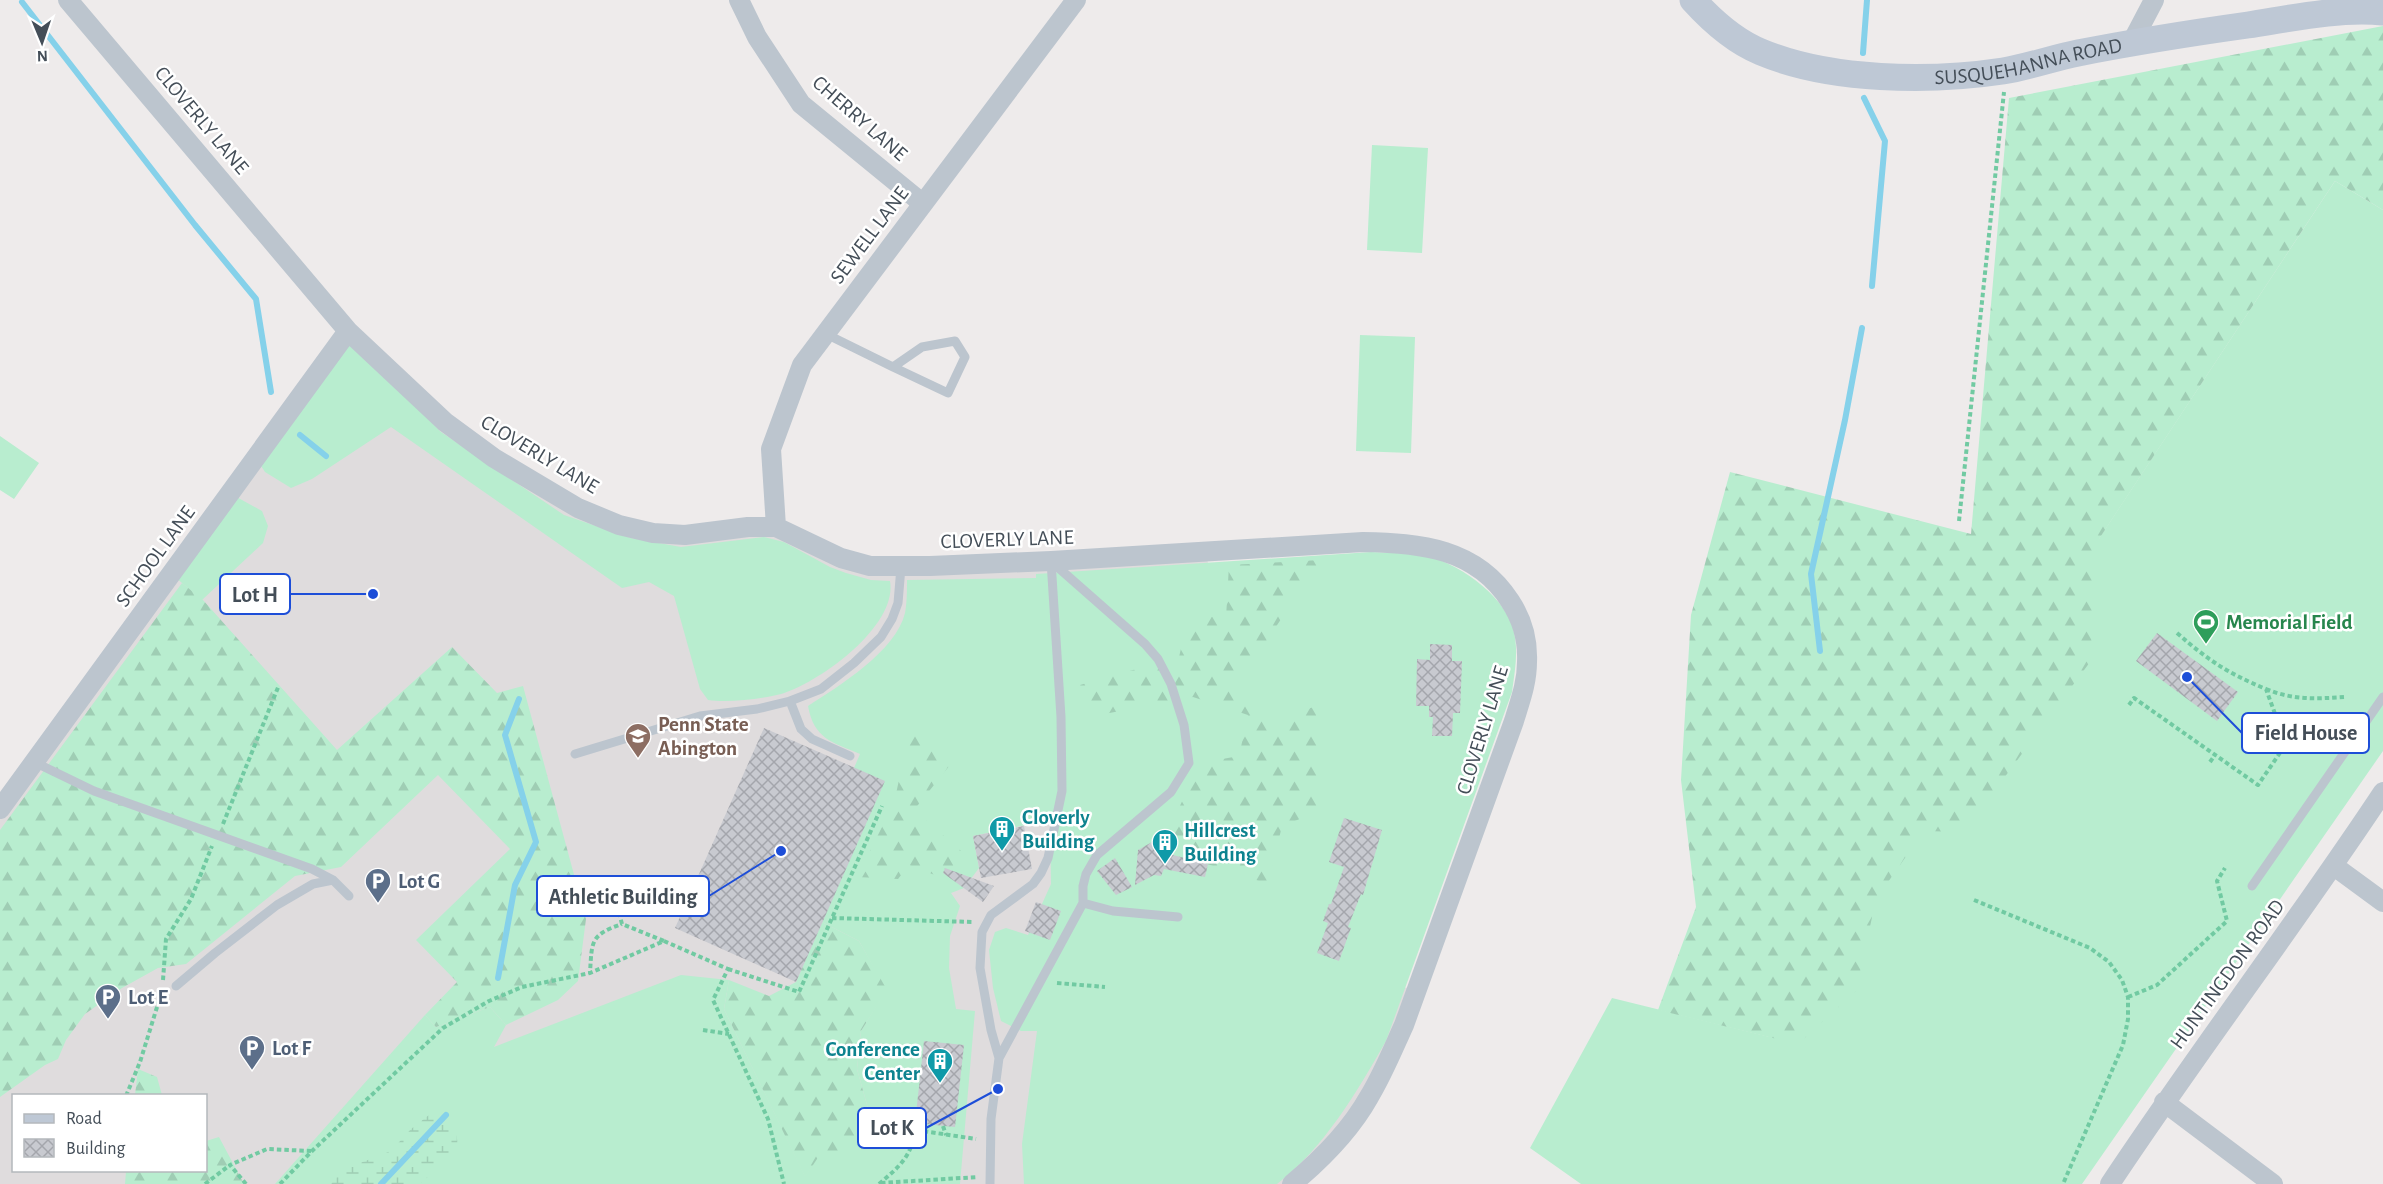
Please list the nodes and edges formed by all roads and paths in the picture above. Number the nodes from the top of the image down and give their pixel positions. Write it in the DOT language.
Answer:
graph roads {
  1 [pos="68,0"];
  2 [pos="739,0"];
  3 [pos="1076,0"];
  4 [pos="1693,0"];
  5 [pos="2154,0"];
  6 [pos="2383,12"];
  7 [pos="2132,42"];
  8 [pos="2006,70"];
  9 [pos="922,203"];
  10 [pos="348,331"];
  11 [pos="826,334"];
  12 [pos="892,367"];
  13 [pos="1959,521"];
  14 [pos="776,527"];
  15 [pos="1051,561"];
  16 [pos="901,567"];
  17 [pos="2177,633"];
  18 [pos="279,685"];
  19 [pos="2265,689"];
  20 [pos="2344,697"];
  21 [pos="2383,697"];
  22 [pos="790,702"];
  23 [pos="2129,705"];
  24 [pos="2374,710"];
  25 [pos="2331,716"];
  26 [pos="2383,716"];
  27 [pos="2286,744"];
  28 [pos="575,754"];
  29 [pos="2215,755"];
  30 [pos="850,756"];
  31 [pos="34,762"];
  32 [pos="2210,762"];
  33 [pos="2383,792"];
  34 [pos="882,806"];
  35 [pos="0,809"];
  36 [pos="215,835"];
  37 [pos="2334,866"];
  38 [pos="2225,868"];
  39 [pos="333,880"];
  40 [pos="2252,886"];
  41 [pos="350,896"];
  42 [pos="615,898"];
  43 [pos="1974,900"];
  44 [pos="2383,902"];
  45 [pos="1083,903"];
  46 [pos="1178,917"];
  47 [pos="832,918"];
  48 [pos="986,922"];
  49 [pos="622,924"];
  50 [pos="664,941"];
  51 [pos="728,969"];
  52 [pos="590,973"];
  53 [pos="1041,981"];
  54 [pos="176,986"];
  55 [pos="1105,987"];
  56 [pos="2128,997"];
  57 [pos="703,1030"];
  58 [pos="729,1034"];
  59 [pos="999,1058"];
  60 [pos="126,1094"];
  61 [pos="2164,1102"];
  62 [pos="943,1126"];
  63 [pos="946,1135"];
  64 [pos="989,1140"];
  65 [pos="312,1151"];
  66 [pos="230,1165"];
  67 [pos="960,1177"];
  68 [pos="205,1184"];
  69 [pos="246,1184"];
  70 [pos="280,1184"];
  71 [pos="784,1184"];
  72 [pos="880,1184"];
  73 [pos="990,1184"];
  74 [pos="1292,1184"];
  75 [pos="2063,1184"];
  76 [pos="2110,1184"];
  77 [pos="2273,1184"];
  1 -- 10 [label="street, CLOVERLY LANE"];
  2 -- 9 [label="street, CHERRY LANE"];
  3 -- 9 [label="street, SEWELL LANE"];
  4 -- 8 [label="main road, SUSQUEHANNA ROAD"];
  5 -- 7 [label="street"];
  6 -- 7 [label="main road, SUSQUEHANNA ROAD"];
  7 -- 8 [label="main road, SUSQUEHANNA ROAD"];
  8 -- 13 [label="path"];
  9 -- 11 [label="street, SEWELL LANE"];
  10 -- 14 [label="street, CLOVERLY LANE"];
  10 -- 31 [label="street, SCHOOL LANE"];
  11 -- 12 [label="lane"];
  11 -- 14 [label="street, SEWELL LANE"];
  12 -- 12 [label="lane"];
  14 -- 16 [label="street, CLOVERLY LANE"];
  15 -- 16 [label="street, CLOVERLY LANE"];
  15 -- 45 [label="lane"];
  15 -- 48 [label="lane"];
  15 -- 74 [label="street, CLOVERLY LANE"];
  16 -- 22 [label="lane"];
  17 -- 19 [label="path"];
  18 -- 36 [label="path"];
  19 -- 20 [label="path"];
  19 -- 27 [label="path"];
  21 -- 24 [label="lane"];
  22 -- 28 [label="lane"];
  22 -- 30 [label="lane"];
  23 -- 29 [label="path"];
  24 -- 26 [label="lane"];
  24 -- 40 [label="lane"];
  25 -- 27 [label="path"];
  27 -- 29 [label="path"];
  29 -- 32 [label="path"];
  31 -- 35 [label="street, SCHOOL LANE"];
  31 -- 36 [label="lane"];
  33 -- 37 [label="street, HUNTINGDON ROAD"];
  34 -- 47 [label="path"];
  36 -- 39 [label="lane"];
  36 -- 60 [label="path"];
  37 -- 44 [label="street"];
  37 -- 61 [label="street, HUNTINGDON ROAD"];
  38 -- 56 [label="path"];
  39 -- 41 [label="lane"];
  39 -- 54 [label="lane"];
  42 -- 49 [label="path"];
  43 -- 56 [label="path"];
  45 -- 46 [label="lane"];
  45 -- 53 [label="lane"];
  47 -- 48 [label="path"];
  47 -- 51 [label="path"];
  48 -- 59 [label="lane"];
  49 -- 50 [label="path"];
  49 -- 52 [label="path"];
  50 -- 51 [label="path"];
  50 -- 52 [label="path"];
  51 -- 58 [label="path"];
  52 -- 65 [label="path"];
  53 -- 55 [label="path"];
  53 -- 59 [label="lane"];
  56 -- 75 [label="path"];
  57 -- 58 [label="path"];
  58 -- 71 [label="path"];
  59 -- 64 [label="lane"];
  61 -- 76 [label="street, HUNTINGDON ROAD"];
  61 -- 77 [label="street"];
  62 -- 63 [label="path"];
  63 -- 64 [label="path"];
  63 -- 72 [label="path"];
  64 -- 73 [label="lane"];
  65 -- 66 [label="path"];
  65 -- 70 [label="path"];
  66 -- 68 [label="path"];
  66 -- 69 [label="path"];
  67 -- 72 [label="path"];
}
